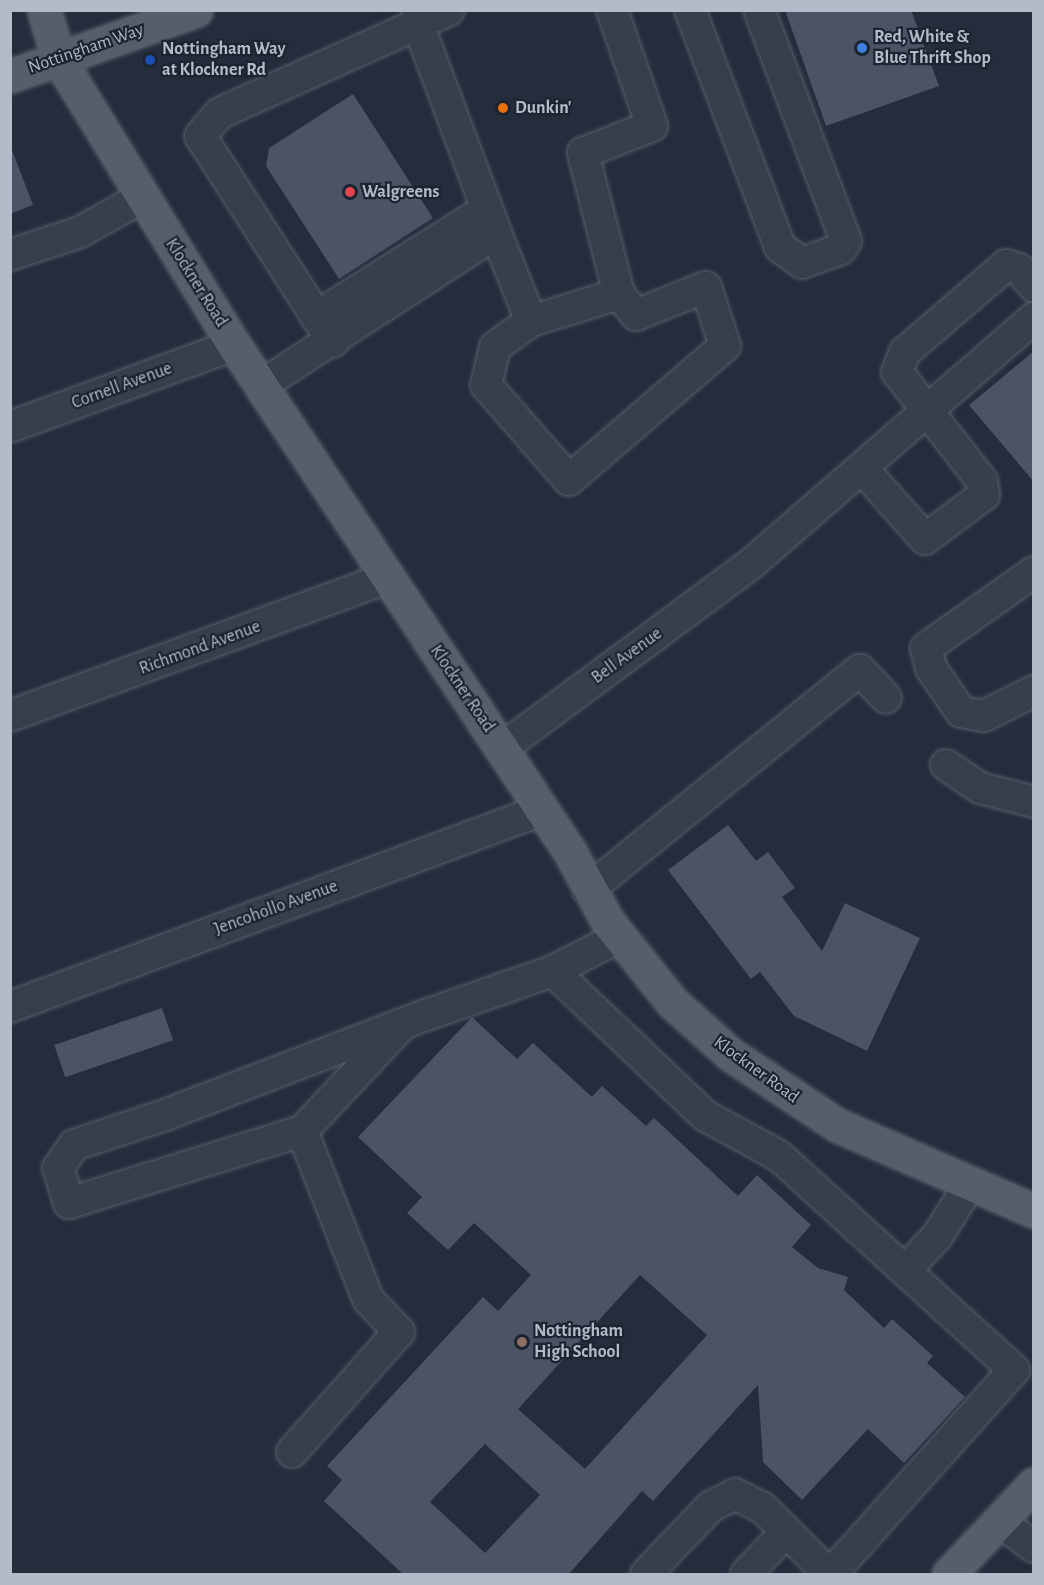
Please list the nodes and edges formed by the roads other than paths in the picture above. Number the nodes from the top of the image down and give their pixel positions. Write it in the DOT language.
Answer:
graph roads {
  1 [pos="44,10"];
  2 [pos="196,10"];
  3 [pos="449,10"];
  4 [pos="612,10"];
  5 [pos="690,10"];
  6 [pos="759,10"];
  7 [pos="417,14"];
  8 [pos="58,58"];
  9 [pos="10,76"];
  10 [pos="143,198"];
  11 [pos="488,213"];
  12 [pos="10,255"];
  13 [pos="363,285"];
  14 [pos="1034,286"];
  15 [pos="619,294"];
  16 [pos="316,317"];
  17 [pos="1034,318"];
  18 [pos="531,321"];
  19 [pos="333,342"];
  20 [pos="234,345"];
  21 [pos="262,385"];
  22 [pos="927,409"];
  23 [pos="10,427"];
  24 [pos="862,468"];
  25 [pos="1034,572"];
  26 [pos="388,578"];
  27 [pos="1034,691"];
  28 [pos="886,698"];
  29 [pos="10,716"];
  30 [pos="501,748"];
  31 [pos="946,765"];
  32 [pos="1034,802"];
  33 [pos="542,810"];
  34 [pos="588,890"];
  35 [pos="619,937"];
  36 [pos="553,971"];
  37 [pos="10,1007"];
  38 [pos="402,1025"];
  39 [pos="302,1131"];
  40 [pos="971,1182"];
  41 [pos="1034,1211"];
  42 [pos="906,1270"];
  43 [pos="292,1452"];
  44 [pos="1034,1484"];
  45 [pos="999,1521"];
  46 [pos="786,1532"];
  47 [pos="1034,1547"];
  48 [pos="646,1575"];
  49 [pos="746,1575"];
  50 [pos="830,1575"];
  51 [pos="949,1575"];
  1 -- 8 [label="main road, Klockner Road"];
  2 -- 8 [label="main road, Nottingham Way"];
  3 -- 7 [label="street"];
  4 -- 15 [label="street"];
  5 -- 6 [label="street"];
  7 -- 11 [label="street"];
  7 -- 16 [label="street"];
  8 -- 9 [label="main road, Nottingham Way"];
  8 -- 10 [label="main road, Klockner Road"];
  10 -- 12 [label="street"];
  10 -- 20 [label="main road, Klockner Road"];
  11 -- 13 [label="street"];
  11 -- 13 [label="street"];
  11 -- 18 [label="street"];
  11 -- 19 [label="street"];
  13 -- 16 [label="street"];
  14 -- 22 [label="street"];
  15 -- 18 [label="street"];
  15 -- 18 [label="street"];
  16 -- 19 [label="street"];
  17 -- 22 [label="street, Bell Avenue"];
  19 -- 21 [label="street"];
  20 -- 21 [label="main road, Klockner Road"];
  20 -- 23 [label="street, Cornell Avenue"];
  21 -- 26 [label="main road, Klockner Road"];
  22 -- 24 [label="street, Bell Avenue"];
  22 -- 24 [label="street"];
  24 -- 30 [label="street, Bell Avenue"];
  25 -- 27 [label="street"];
  26 -- 29 [label="street, Richmond Avenue"];
  26 -- 30 [label="main road, Klockner Road"];
  28 -- 34 [label="street"];
  30 -- 33 [label="main road, Klockner Road"];
  31 -- 32 [label="street"];
  33 -- 34 [label="main road, Klockner Road"];
  33 -- 37 [label="street, Jencohollo Avenue"];
  34 -- 35 [label="main road, Klockner Road"];
  35 -- 36 [label="street"];
  35 -- 40 [label="main road, Klockner Road"];
  36 -- 38 [label="street"];
  36 -- 42 [label="street"];
  38 -- 39 [label="street"];
  38 -- 39 [label="street"];
  39 -- 43 [label="street"];
  40 -- 41 [label="main road, Klockner Road"];
  40 -- 42 [label="street"];
  42 -- 50 [label="street"];
  44 -- 45 [label="main road"];
  45 -- 47 [label="street"];
  45 -- 51 [label="main road"];
  46 -- 48 [label="street"];
  46 -- 49 [label="street"];
  46 -- 50 [label="street"];
}
